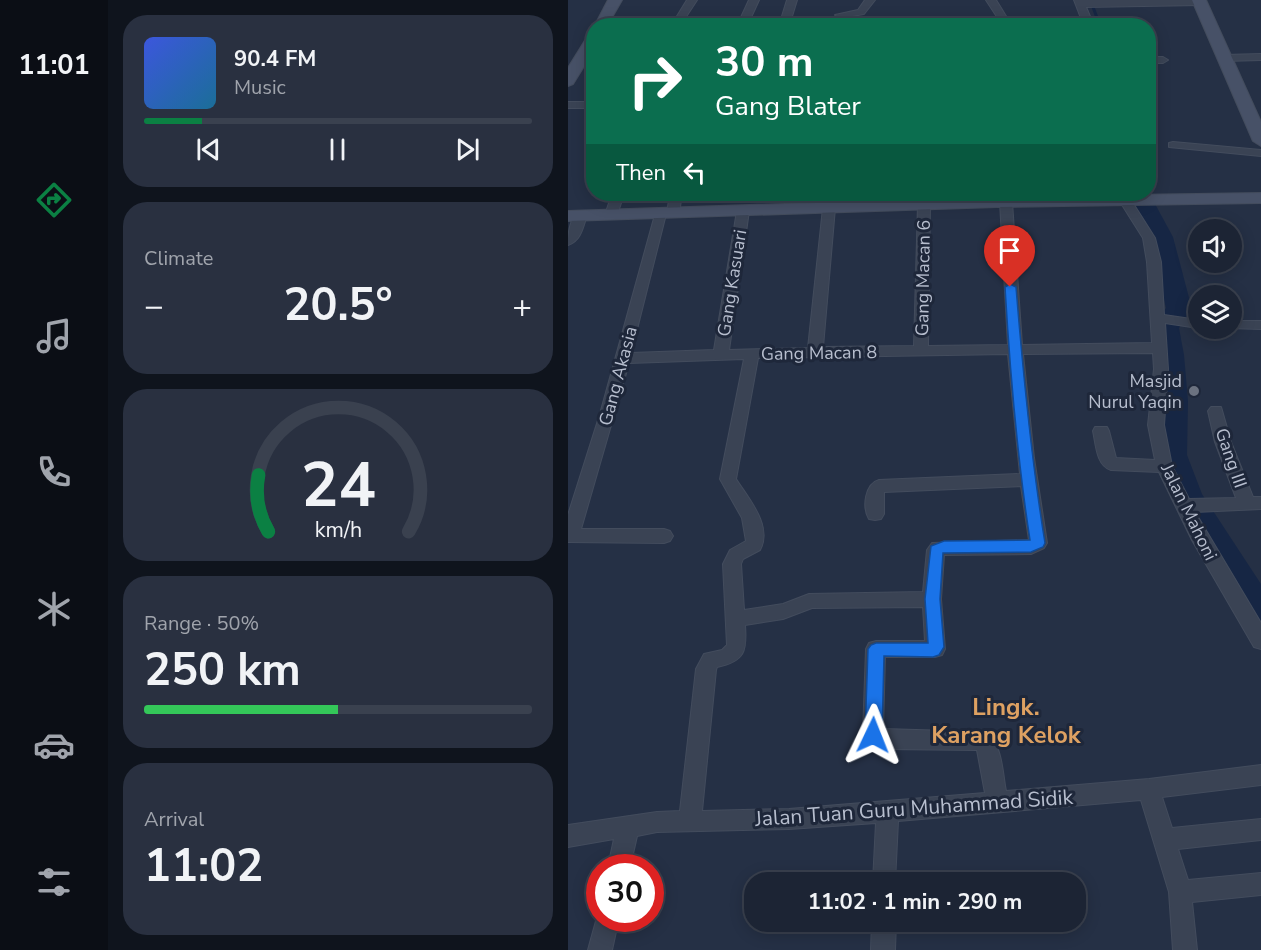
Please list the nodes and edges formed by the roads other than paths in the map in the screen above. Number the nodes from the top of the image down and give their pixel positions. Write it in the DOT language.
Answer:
graph roads {
  1 [pos="615,0"];
  2 [pos="692,0"];
  3 [pos="754,0"];
  4 [pos="792,0"];
  5 [pos="870,0"];
  6 [pos="991,0"];
  7 [pos="1199,1"];
  8 [pos="1081,3"];
  9 [pos="840,15"];
  10 [pos="605,18"];
  11 [pos="680,18"];
  12 [pos="746,18"];
  13 [pos="786,18"];
  14 [pos="1003,18"];
  15 [pos="1086,18"];
  16 [pos="586,50"];
  17 [pos="1261,57"];
  18 [pos="1225,58"];
  19 [pos="1156,60"];
  20 [pos="1163,60"];
  21 [pos="568,81"];
  22 [pos="568,105"];
  23 [pos="586,105"];
  24 [pos="1261,141"];
  25 [pos="1173,146"];
  26 [pos="1261,153"];
  27 [pos="1261,198"];
  28 [pos="1156,200"];
  29 [pos="616,201"];
  30 [pos="672,201"];
  31 [pos="884,201"];
  32 [pos="908,201"];
  33 [pos="975,201"];
  34 [pos="1000,201"];
  35 [pos="1120,201"];
  36 [pos="924,205"];
  37 [pos="829,208"];
  38 [pos="743,211"];
  39 [pos="666,214"];
  40 [pos="612,215"];
  41 [pos="574,216"];
  42 [pos="568,241"];
  43 [pos="1161,319"];
  44 [pos="1188,323"];
  45 [pos="1242,325"];
  46 [pos="1261,325"];
  47 [pos="1160,348"];
  48 [pos="1014,350"];
  49 [pos="921,351"];
  50 [pos="815,352"];
  51 [pos="752,354"];
  52 [pos="721,355"];
  53 [pos="624,358"];
  54 [pos="1216,411"];
  55 [pos="1101,431"];
  56 [pos="1164,466"];
  57 [pos="1028,480"];
  58 [pos="1254,503"];
  59 [pos="1185,506"];
  60 [pos="876,514"];
  61 [pos="569,535"];
  62 [pos="664,536"];
  63 [pos="932,599"];
  64 [pos="1251,610"];
  65 [pos="736,618"];
  66 [pos="1261,641"];
  67 [pos="1261,775"];
  68 [pos="1149,789"];
  69 [pos="997,802"];
  70 [pos="887,812"];
  71 [pos="690,820"];
  72 [pos="628,826"];
  73 [pos="1261,829"];
  74 [pos="568,836"];
  75 [pos="1164,840"];
  76 [pos="622,854"];
  77 [pos="884,872"];
  78 [pos="1261,884"];
  79 [pos="1180,892"];
  80 [pos="604,932"];
  81 [pos="883,932"];
  82 [pos="600,950"];
  83 [pos="883,950"];
  84 [pos="1185,950"];
  1 -- 10 [label="street"];
  2 -- 11 [label="street"];
  3 -- 12 [label="street"];
  4 -- 13 [label="street"];
  5 -- 9 [label="street"];
  6 -- 14 [label="street"];
  7 -- 8 [label="street"];
  7 -- 18 [label="street"];
  8 -- 15 [label="street"];
  16 -- 21 [label="street"];
  17 -- 18 [label="street"];
  18 -- 24 [label="street"];
  19 -- 20 [label="street"];
  22 -- 23 [label="street"];
  25 -- 26 [label="street"];
  27 -- 28 [label="street"];
  29 -- 40 [label="street"];
  30 -- 39 [label="street, Gang Akasia"];
  31 -- 37 [label="street"];
  32 -- 36 [label="street"];
  33 -- 36 [label="street"];
  34 -- 48 [label="street"];
  35 -- 43 [label="street, Jalan Mahoni"];
  36 -- 49 [label="street, Gang Macan 6"];
  37 -- 38 [label="street"];
  37 -- 50 [label="street"];
  38 -- 39 [label="street"];
  38 -- 52 [label="street, Gang Kasuari"];
  39 -- 40 [label="street"];
  39 -- 53 [label="street, Gang Akasia"];
  40 -- 41 [label="street"];
  41 -- 42 [label="street"];
  43 -- 44 [label="street"];
  43 -- 47 [label="street, Jalan Mahoni"];
  45 -- 46 [label="street"];
  47 -- 48 [label="street, Gang Macan 8"];
  47 -- 56 [label="street, Jalan Mahoni"];
  48 -- 49 [label="street, Gang Macan 8"];
  48 -- 57 [label="street"];
  49 -- 50 [label="street, Gang Macan 8"];
  50 -- 51 [label="street, Gang Macan 8"];
  51 -- 52 [label="street, Gang Macan 8"];
  51 -- 65 [label="street"];
  52 -- 53 [label="street, Gang Macan 8"];
  53 -- 61 [label="street, Gang Akasia"];
  54 -- 58 [label="street, Gang III"];
  55 -- 56 [label="street"];
  56 -- 59 [label="street, Jalan Mahoni"];
  57 -- 60 [label="street"];
  57 -- 63 [label="street"];
  58 -- 59 [label="street"];
  59 -- 64 [label="street, Jalan Mahoni"];
  61 -- 62 [label="street"];
  63 -- 65 [label="street"];
  63 -- 69 [label="street"];
  64 -- 66 [label="street, Jalan Mahoni"];
  65 -- 71 [label="street"];
  67 -- 68 [label="street, Jalan Tuan Guru Muhammad Sidik"];
  68 -- 69 [label="street, Jalan Tuan Guru Muhammad Sidik"];
  68 -- 75 [label="street"];
  69 -- 70 [label="street, Jalan Tuan Guru Muhammad Sidik"];
  70 -- 71 [label="street, Jalan Tuan Guru Muhammad Sidik"];
  70 -- 77 [label="street"];
  71 -- 72 [label="street, Jalan Tuan Guru Muhammad Sidik"];
  72 -- 74 [label="street, Jalan Tuan Guru Muhammad Sidik"];
  72 -- 76 [label="street"];
  73 -- 75 [label="street"];
  75 -- 79 [label="street"];
  78 -- 79 [label="street"];
  79 -- 84 [label="street"];
  80 -- 82 [label="street"];
  81 -- 83 [label="street"];
}
